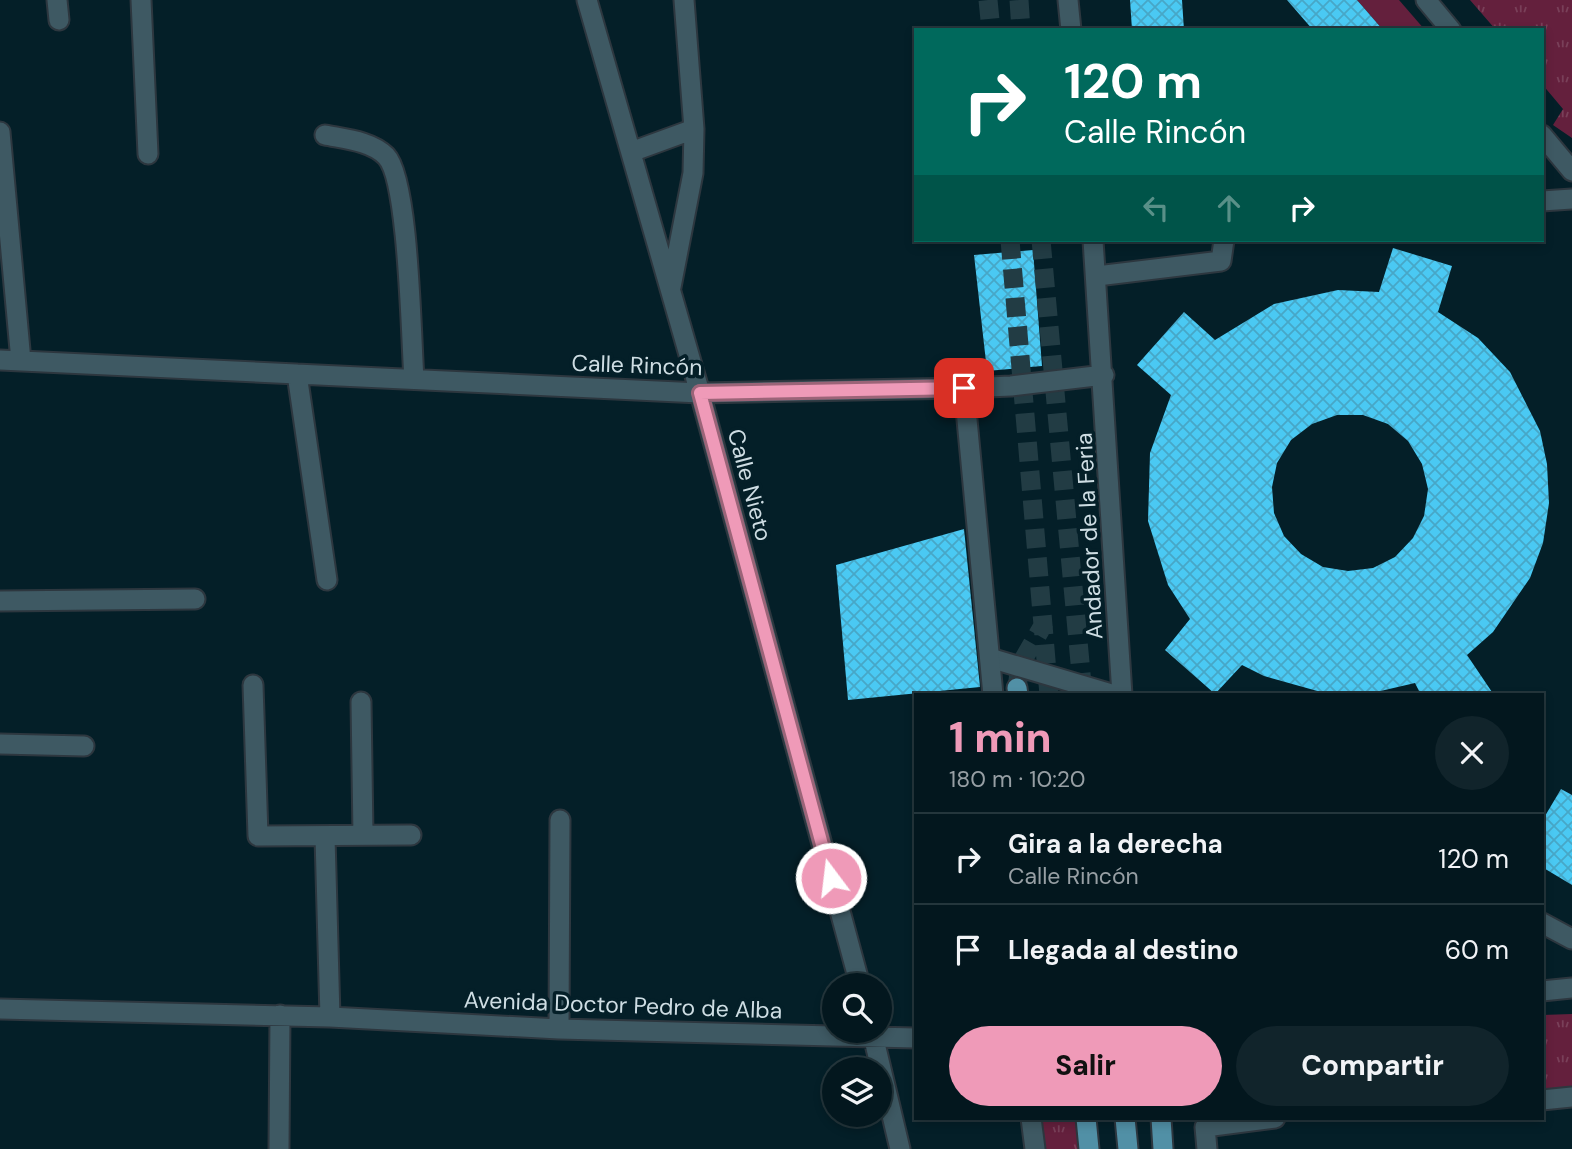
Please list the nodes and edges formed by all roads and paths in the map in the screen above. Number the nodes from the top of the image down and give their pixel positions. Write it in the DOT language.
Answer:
graph roads {
  1 [pos="57,0"];
  2 [pos="141,0"];
  3 [pos="587,0"];
  4 [pos="684,0"];
  5 [pos="1068,0"];
  6 [pos="1426,0"];
  7 [pos="59,20"];
  8 [pos="1071,28"];
  9 [pos="1449,28"];
  10 [pos="694,129"];
  11 [pos="0,132"];
  12 [pos="325,135"];
  13 [pos="1544,137"];
  14 [pos="631,152"];
  15 [pos="148,154"];
  16 [pos="1572,171"];
  17 [pos="1572,199"];
  18 [pos="1544,201"];
  19 [pos="1093,242"];
  20 [pos="1224,242"];
  21 [pos="1097,276"];
  22 [pos="671,288"];
  23 [pos="0,360"];
  24 [pos="21,361"];
  25 [pos="297,374"];
  26 [pos="1104,375"];
  27 [pos="415,380"];
  28 [pos="964,388"];
  29 [pos="700,393"];
  30 [pos="327,580"];
  31 [pos="195,598"];
  32 [pos="0,601"];
  33 [pos="990,658"];
  34 [pos="253,685"];
  35 [pos="993,693"];
  36 [pos="1108,693"];
  37 [pos="1122,693"];
  38 [pos="360,702"];
  39 [pos="0,744"];
  40 [pos="84,746"];
  41 [pos="561,820"];
  42 [pos="363,835"];
  43 [pos="411,835"];
  44 [pos="325,837"];
  45 [pos="1544,924"];
  46 [pos="1572,939"];
  47 [pos="857,973"];
  48 [pos="1572,988"];
  49 [pos="1544,991"];
  50 [pos="0,1009"];
  51 [pos="280,1015"];
  52 [pos="330,1017"];
  53 [pos="559,1029"];
  54 [pos="822,1034"];
  55 [pos="892,1036"];
  56 [pos="914,1038"];
  57 [pos="875,1043"];
  58 [pos="1572,1097"];
  59 [pos="1544,1101"];
  60 [pos="1031,1120"];
  61 [pos="1086,1120"];
  62 [pos="1125,1120"];
  63 [pos="1160,1120"];
  64 [pos="1259,1120"];
  65 [pos="279,1149"];
  66 [pos="900,1149"];
  67 [pos="1035,1149"];
  68 [pos="1089,1149"];
  69 [pos="1128,1149"];
  70 [pos="1163,1149"];
  71 [pos="1207,1149"];
  1 -- 7 [label="street"];
  2 -- 15 [label="street"];
  3 -- 14 [label="street, Calle Nieto"];
  4 -- 10 [label="street"];
  5 -- 8 [label="street"];
  6 -- 9 [label="street"];
  10 -- 14 [label="street"];
  10 -- 22 [label="street"];
  11 -- 24 [label="street"];
  12 -- 27 [label="street"];
  13 -- 16 [label="street"];
  14 -- 22 [label="street, Calle Nieto"];
  17 -- 18 [label="street"];
  19 -- 21 [label="street, Andador de la Feria"];
  20 -- 21 [label="street"];
  21 -- 26 [label="street, Andador de la Feria"];
  22 -- 29 [label="street, Calle Nieto"];
  23 -- 24 [label="street, Calle Rincón"];
  24 -- 25 [label="street, Calle Rincón"];
  25 -- 27 [label="street, Calle Rincón"];
  25 -- 30 [label="street"];
  26 -- 28 [label="street"];
  26 -- 37 [label="street, Andador de la Feria"];
  27 -- 29 [label="street, Calle Rincón"];
  28 -- 29 [label="street, Calle Rincón"];
  28 -- 33 [label="street"];
  29 -- 47 [label="street, Calle Nieto"];
  31 -- 32 [label="street"];
  33 -- 35 [label="street"];
  33 -- 36 [label="street"];
  34 -- 44 [label="street"];
  38 -- 42 [label="street"];
  39 -- 40 [label="street"];
  41 -- 53 [label="street"];
  42 -- 43 [label="street"];
  42 -- 44 [label="street"];
  44 -- 52 [label="street"];
  45 -- 46 [label="street"];
  48 -- 49 [label="street"];
  50 -- 51 [label="street, Avenida Doctor Pedro de Alba"];
  51 -- 52 [label="street, Avenida Doctor Pedro de Alba"];
  51 -- 65 [label="street"];
  52 -- 53 [label="street, Avenida Doctor Pedro de Alba"];
  53 -- 54 [label="street, Avenida Doctor Pedro de Alba"];
  55 -- 56 [label="street, Avenida Doctor Pedro de Alba"];
  57 -- 66 [label="street"];
  58 -- 59 [label="street"];
  60 -- 67 [label="street"];
  61 -- 68 [label="main road"];
  62 -- 69 [label="main road"];
  63 -- 70 [label="main road"];
  64 -- 71 [label="street"];
}
